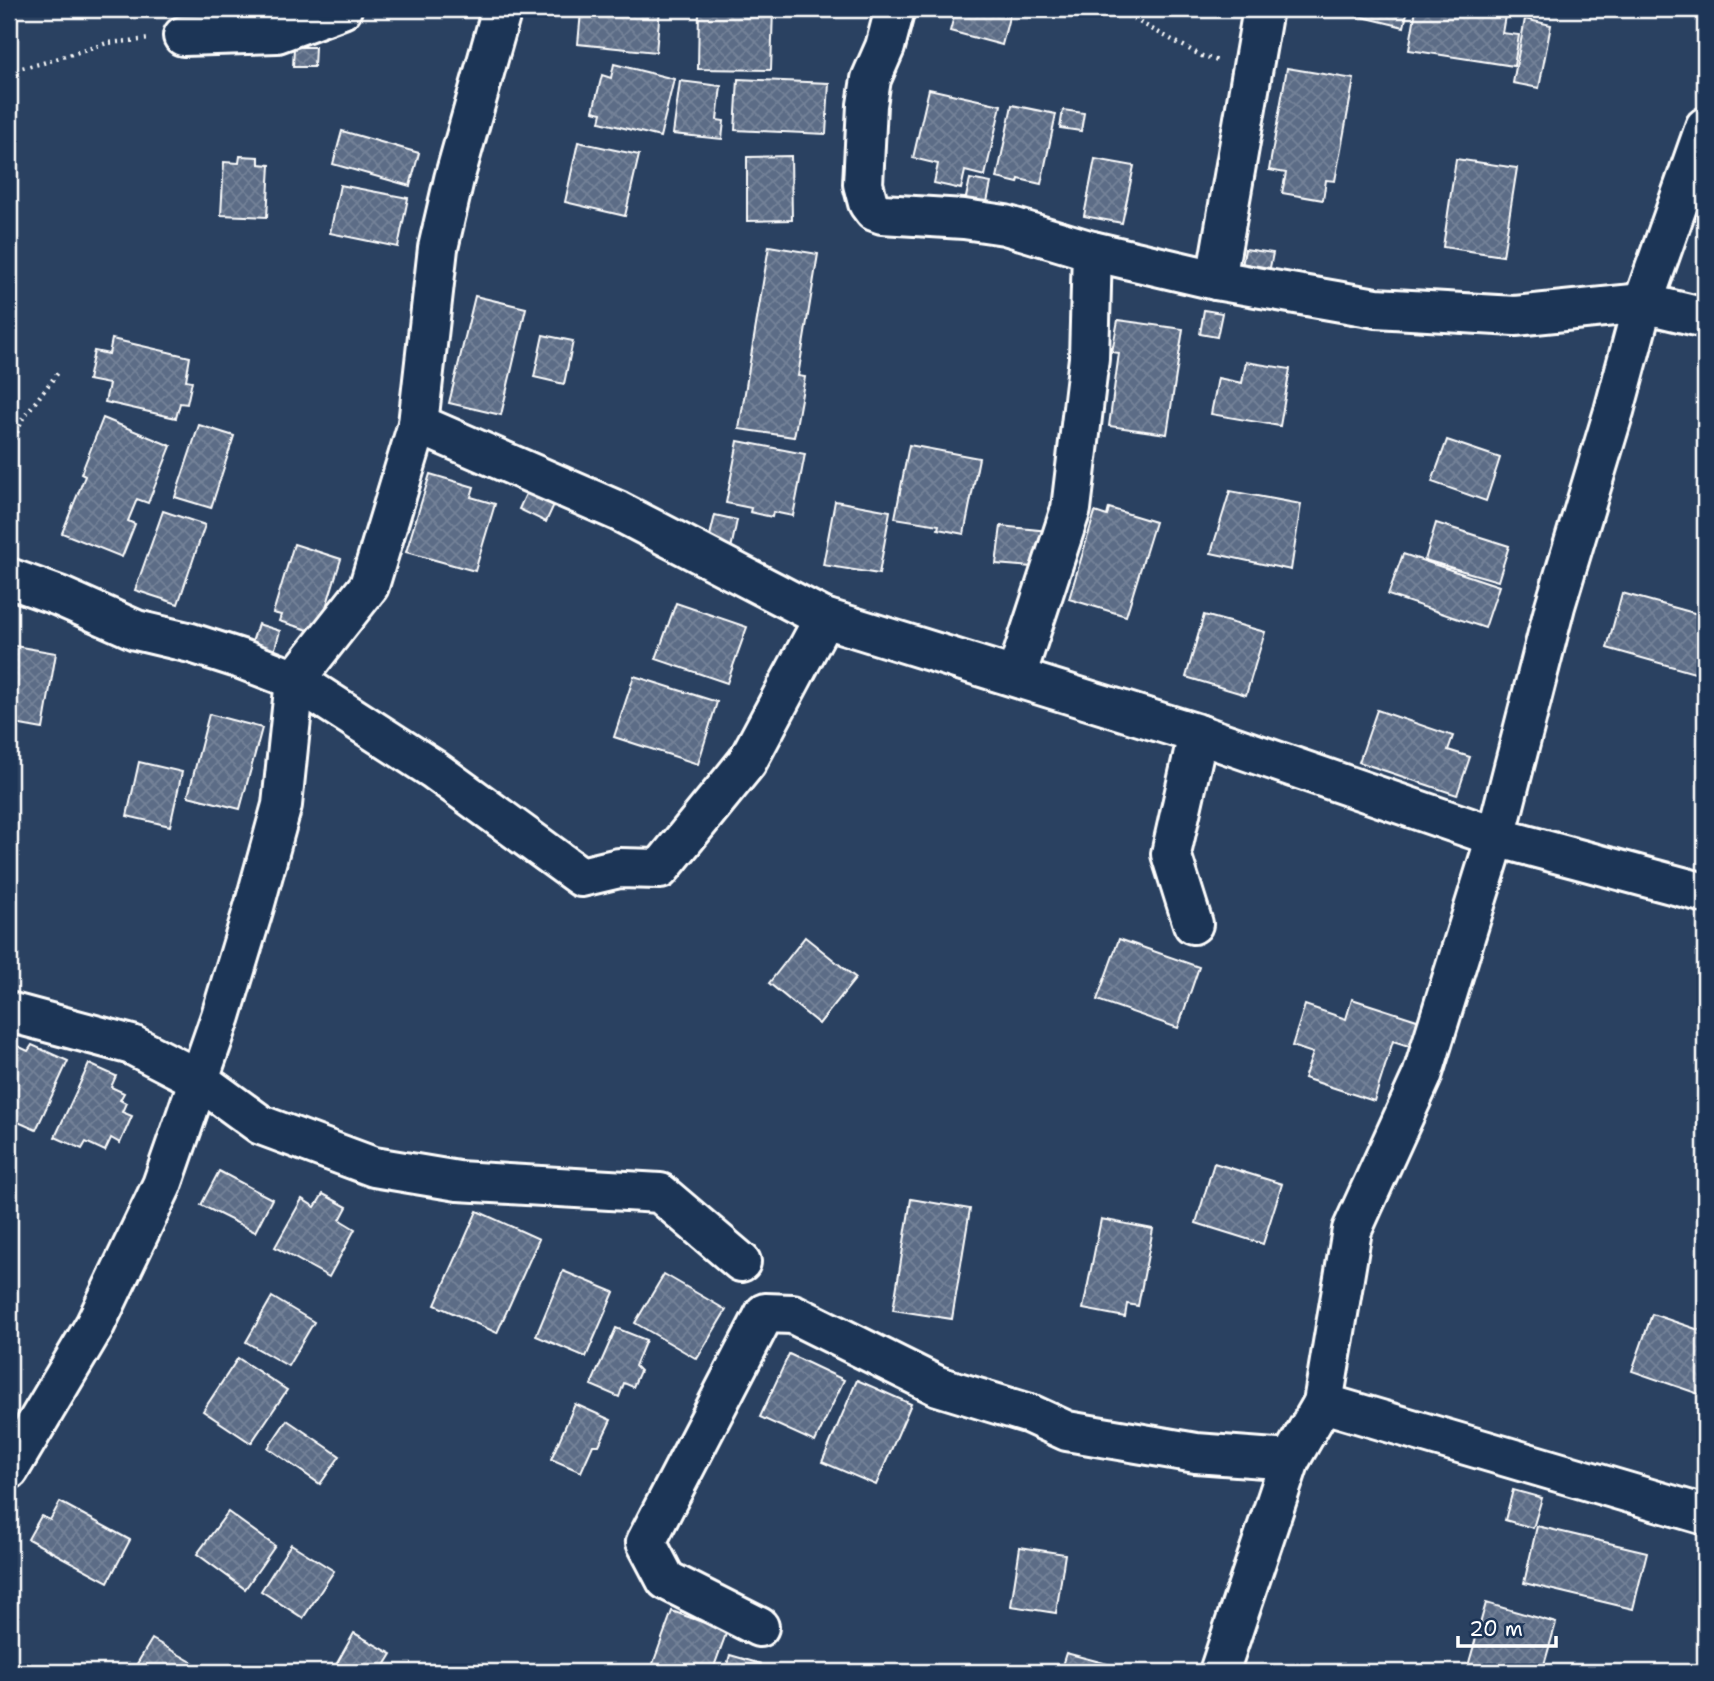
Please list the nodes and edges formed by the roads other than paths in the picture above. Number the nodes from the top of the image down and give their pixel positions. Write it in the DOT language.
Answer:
graph roads {
  1 [pos="342,9"];
  2 [pos="502,9"];
  3 [pos="895,9"];
  4 [pos="1263,9"];
  5 [pos="183,36"];
  6 [pos="1705,127"];
  7 [pos="1092,251"];
  8 [pos="1216,280"];
  9 [pos="1643,303"];
  10 [pos="1705,318"];
  11 [pos="418,424"];
  12 [pos="9,578"];
  13 [pos="824,618"];
  14 [pos="1016,676"];
  15 [pos="295,680"];
  16 [pos="1198,734"];
  17 [pos="1496,837"];
  18 [pos="1705,893"];
  19 [pos="1192,924"];
  20 [pos="9,1012"];
  21 [pos="198,1079"];
  22 [pos="741,1262"];
  23 [pos="1323,1403"];
  24 [pos="1290,1460"];
  25 [pos="9,1470"];
  26 [pos="1705,1515"];
  27 [pos="759,1627"];
  28 [pos="1219,1672"];
  1 -- 5 [label="street"];
  2 -- 11 [label="street"];
  3 -- 7 [label="street"];
  4 -- 8 [label="street"];
  6 -- 9 [label="street"];
  7 -- 8 [label="street"];
  7 -- 14 [label="street"];
  8 -- 9 [label="street"];
  9 -- 10 [label="street"];
  9 -- 17 [label="street"];
  11 -- 13 [label="street"];
  11 -- 15 [label="street"];
  12 -- 15 [label="street"];
  13 -- 14 [label="street"];
  13 -- 15 [label="street"];
  14 -- 16 [label="street"];
  15 -- 21 [label="street"];
  16 -- 17 [label="street"];
  16 -- 19 [label="street"];
  17 -- 18 [label="street"];
  17 -- 23 [label="street"];
  20 -- 21 [label="street"];
  21 -- 22 [label="street"];
  21 -- 25 [label="street"];
  23 -- 24 [label="street"];
  23 -- 26 [label="street"];
  24 -- 27 [label="street"];
  24 -- 28 [label="street"];
}
